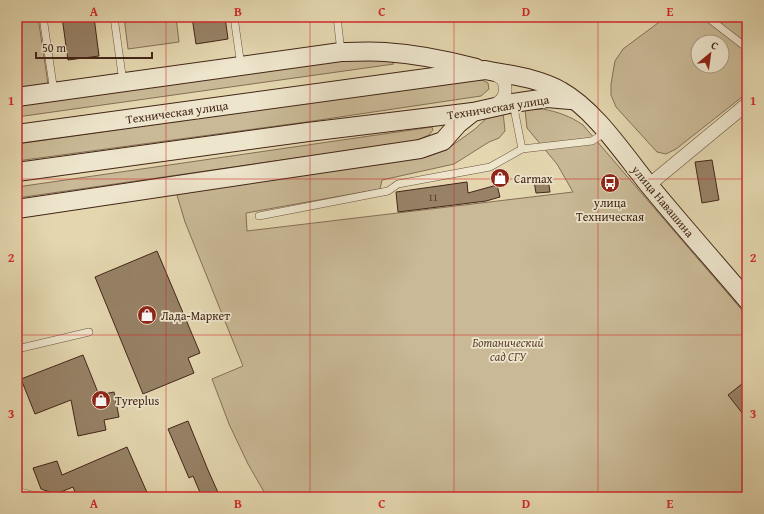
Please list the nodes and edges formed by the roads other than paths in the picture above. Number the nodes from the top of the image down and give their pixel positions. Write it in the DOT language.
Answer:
graph roads {
  1 [pos="43,17"];
  2 [pos="114,17"];
  3 [pos="234,17"];
  4 [pos="337,17"];
  5 [pos="707,17"];
  6 [pos="747,48"];
  7 [pos="341,52"];
  8 [pos="241,66"];
  9 [pos="488,71"];
  10 [pos="123,83"];
  11 [pos="54,92"];
  12 [pos="17,97"];
  13 [pos="579,102"];
  14 [pos="513,103"];
  15 [pos="747,104"];
  16 [pos="482,110"];
  17 [pos="606,132"];
  18 [pos="17,134"];
  19 [pos="522,149"];
  20 [pos="17,172"];
  21 [pos="649,185"];
  22 [pos="17,209"];
  23 [pos="259,216"];
  24 [pos="747,300"];
  25 [pos="89,332"];
  26 [pos="17,349"];
  27 [pos="17,491"];
  28 [pos="39,497"];
  1 -- 11 [label="lane"];
  2 -- 10 [label="lane"];
  3 -- 8 [label="lane"];
  4 -- 7 [label="lane"];
  5 -- 6 [label="lane"];
  7 -- 8 [label="main road"];
  7 -- 9 [label="main road"];
  8 -- 10 [label="main road"];
  9 -- 13 [label="main road, Техническая улица"];
  9 -- 16 [label="street"];
  9 -- 18 [label="main road, Техническая улица"];
  10 -- 11 [label="main road"];
  11 -- 12 [label="main road"];
  13 -- 14 [label="main road, Техническая улица"];
  13 -- 17 [label="main road, улица Навашина"];
  14 -- 16 [label="main road, Техническая улица"];
  14 -- 19 [label="lane"];
  15 -- 21 [label="street"];
  16 -- 20 [label="main road, Техническая улица"];
  16 -- 22 [label="main road"];
  17 -- 19 [label="lane"];
  17 -- 21 [label="main road, улица Навашина"];
  19 -- 23 [label="lane"];
  21 -- 24 [label="main road, улица Навашина"];
  25 -- 26 [label="lane"];
  27 -- 28 [label="lane"];
}
